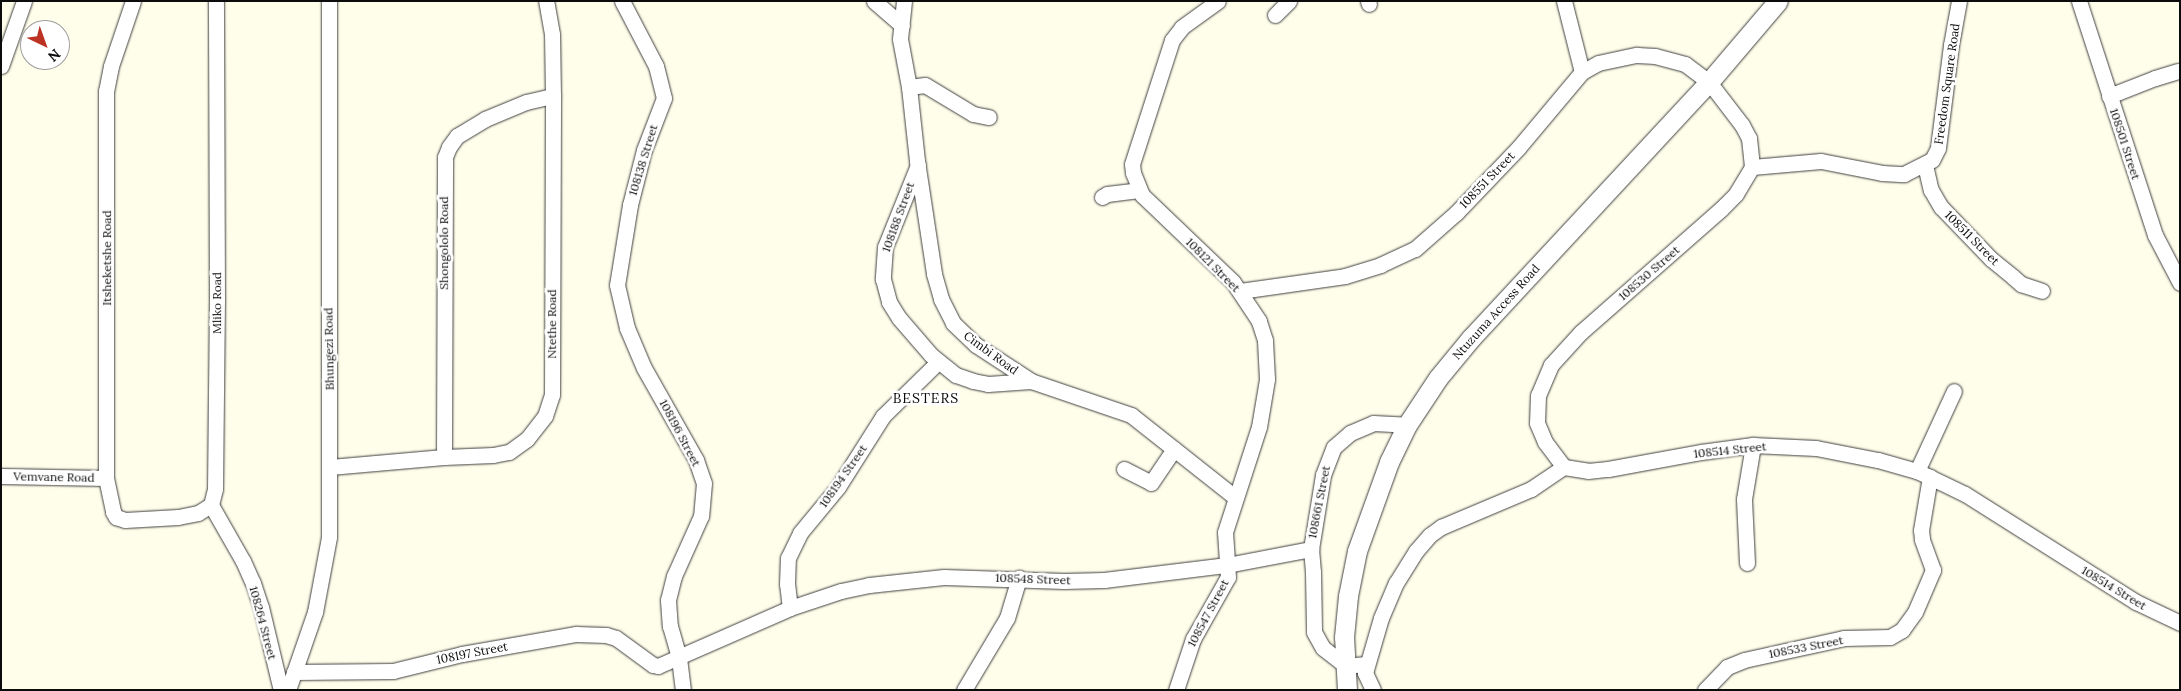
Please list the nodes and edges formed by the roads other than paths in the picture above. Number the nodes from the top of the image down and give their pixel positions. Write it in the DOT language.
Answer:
graph roads {
  1 [pos="24,1"];
  2 [pos="133,1"];
  3 [pos="216,1"];
  4 [pos="328,1"];
  5 [pos="546,1"];
  6 [pos="622,1"];
  7 [pos="874,1"];
  8 [pos="904,1"];
  9 [pos="1218,1"];
  10 [pos="1289,1"];
  11 [pos="1564,1"];
  12 [pos="1778,1"];
  13 [pos="1958,1"];
  14 [pos="2079,1"];
  15 [pos="1275,15"];
  16 [pos="902,25"];
  17 [pos="1,66"];
  18 [pos="1582,72"];
  19 [pos="2178,72"];
  20 [pos="1709,82"];
  21 [pos="910,87"];
  22 [pos="553,96"];
  23 [pos="2109,96"];
  24 [pos="988,117"];
  25 [pos="918,165"];
  26 [pos="1925,165"];
  27 [pos="1752,167"];
  28 [pos="1138,190"];
  29 [pos="1102,198"];
  30 [pos="2180,283"];
  31 [pos="1240,291"];
  32 [pos="2042,291"];
  33 [pos="627,328"];
  34 [pos="938,362"];
  35 [pos="1031,381"];
  36 [pos="1954,391"];
  37 [pos="1407,425"];
  38 [pos="1753,445"];
  39 [pos="1174,449"];
  40 [pos="444,457"];
  41 [pos="330,467"];
  42 [pos="1564,467"];
  43 [pos="1124,469"];
  44 [pos="1923,474"];
  45 [pos="1,476"];
  46 [pos="106,478"];
  47 [pos="1235,497"];
  48 [pos="211,505"];
  49 [pos="1310,549"];
  50 [pos="1747,563"];
  51 [pos="1227,565"];
  52 [pos="1019,578"];
  53 [pos="790,608"];
  54 [pos="2180,623"];
  55 [pos="642,657"];
  56 [pos="679,658"];
  57 [pos="1366,664"];
  58 [pos="1346,666"];
  59 [pos="978,668"];
  60 [pos="294,672"];
  61 [pos="281,690"];
  62 [pos="288,690"];
  63 [pos="683,690"];
  64 [pos="964,690"];
  65 [pos="978,690"];
  66 [pos="1176,690"];
  67 [pos="1347,690"];
  68 [pos="1372,690"];
  69 [pos="1705,690"];
  1 -- 17 [label="street"];
  2 -- 46 [label="street, Itsheketshe Road"];
  3 -- 48 [label="street, Mliko Road"];
  4 -- 41 [label="street, Bhungezi Road"];
  5 -- 22 [label="street, Ntethe Road"];
  6 -- 33 [label="street, 108138 Street"];
  7 -- 16 [label="street"];
  8 -- 16 [label="street, Cimbi Road"];
  9 -- 28 [label="street"];
  10 -- 15 [label="street"];
  11 -- 18 [label="street"];
  12 -- 20 [label="street, Ntuzuma Access Road"];
  13 -- 26 [label="street, Freedom Square Road"];
  14 -- 23 [label="street, 108501 Street"];
  16 -- 21 [label="street, Cimbi Road"];
  18 -- 20 [label="street, 108551 Street"];
  18 -- 31 [label="street, 108551 Street"];
  19 -- 23 [label="street"];
  20 -- 27 [label="street"];
  20 -- 37 [label="street, Ntuzuma Access Road"];
  21 -- 24 [label="street"];
  21 -- 25 [label="street, Cimbi Road"];
  22 -- 40 [label="street, Shongololo Road"];
  22 -- 40 [label="street, Ntethe Road"];
  23 -- 30 [label="street, 108501 Street"];
  25 -- 34 [label="street, 108188 Street"];
  25 -- 35 [label="street, Cimbi Road"];
  26 -- 27 [label="street"];
  26 -- 32 [label="street, 108511 Street"];
  27 -- 42 [label="street, 108530 Street"];
  28 -- 29 [label="street"];
  28 -- 31 [label="street, 108121 Street"];
  31 -- 47 [label="street, 108121 Street"];
  33 -- 56 [label="street, 108196 Street"];
  34 -- 35 [label="street, 108188 Street"];
  34 -- 53 [label="street, 108194 Street"];
  35 -- 39 [label="street, Cimbi Road"];
  36 -- 44 [label="street, 108533 Street"];
  37 -- 49 [label="street, 108661 Street"];
  37 -- 58 [label="street, Ntuzuma Access Road"];
  38 -- 42 [label="street, 108514 Street"];
  38 -- 44 [label="street, 108514 Street"];
  38 -- 50 [label="street"];
  39 -- 43 [label="street"];
  39 -- 47 [label="street, Cimbi Road"];
  40 -- 41 [label="street, Ntethe Road"];
  41 -- 60 [label="street, Bhungezi Road"];
  42 -- 57 [label="street"];
  44 -- 54 [label="street, 108514 Street"];
  44 -- 69 [label="street, 108533 Street"];
  45 -- 46 [label="street, Vemvane Road"];
  46 -- 48 [label="street, Itsheketshe Road"];
  47 -- 51 [label="street, 108121 Street"];
  48 -- 61 [label="street, 108264 Street"];
  49 -- 51 [label="street, 108548 Street"];
  49 -- 58 [label="street"];
  51 -- 52 [label="street, 108548 Street"];
  51 -- 66 [label="street, 108547 Street"];
  52 -- 53 [label="street, 108548 Street"];
  52 -- 59 [label="street"];
  53 -- 56 [label="street, 108548 Street"];
  55 -- 56 [label="street, 108548 Street"];
  55 -- 60 [label="street, 108197 Street"];
  56 -- 63 [label="street, 108196 Street"];
  57 -- 58 [label="street"];
  57 -- 68 [label="street"];
  58 -- 67 [label="street, Ntuzuma Access Road"];
  59 -- 64 [label="street"];
  59 -- 65 [label="street"];
  60 -- 62 [label="street, Bhungezi Road"];
}
